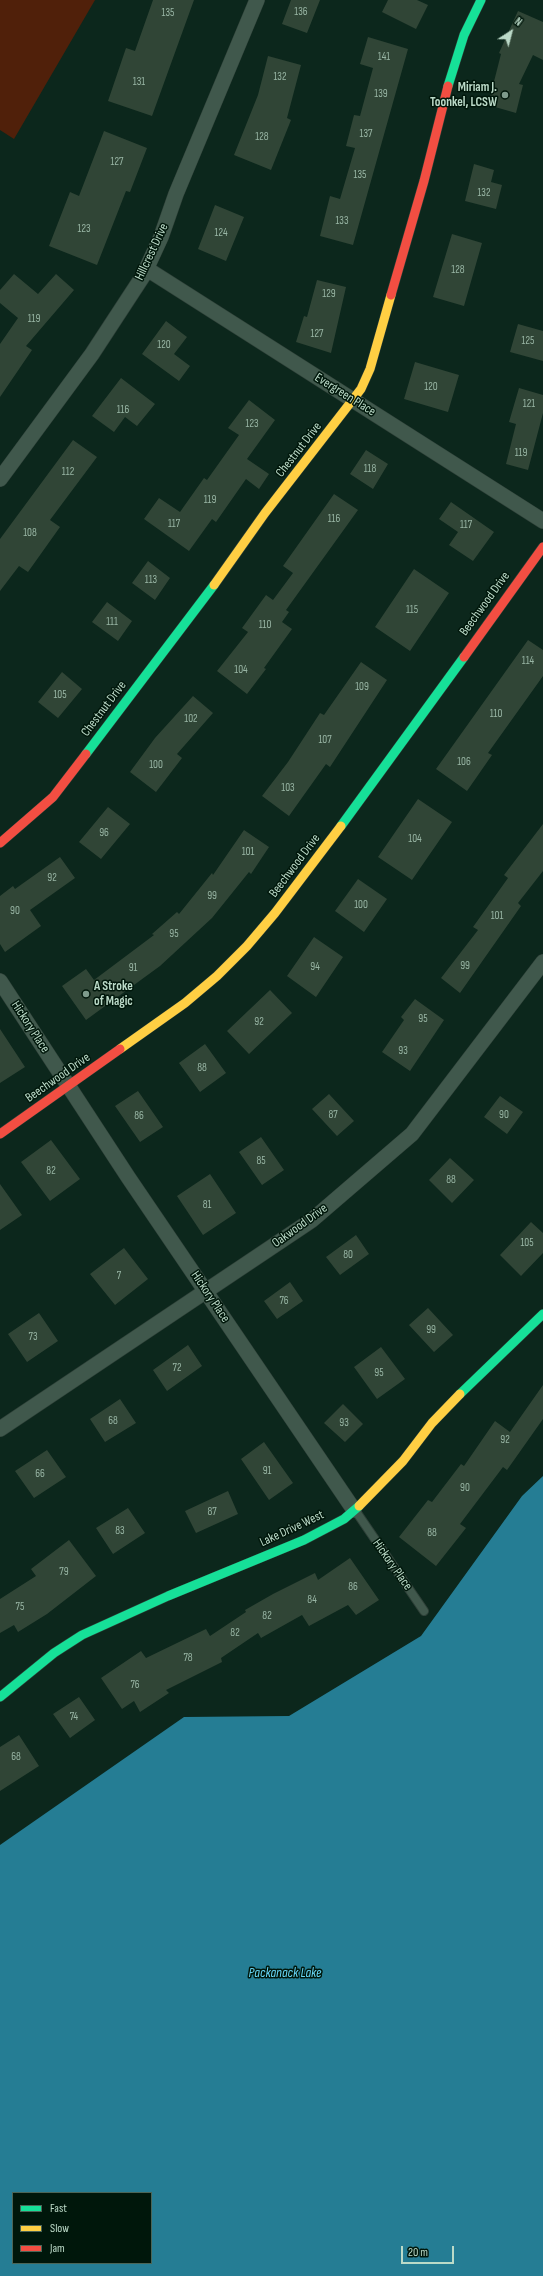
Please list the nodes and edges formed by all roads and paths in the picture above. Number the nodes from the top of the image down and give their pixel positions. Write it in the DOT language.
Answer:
graph roads {
  1 [pos="257,0"];
  2 [pos="481,0"];
  3 [pos="147,269"];
  4 [pos="354,401"];
  5 [pos="0,479"];
  6 [pos="543,521"];
  7 [pos="543,547"];
  8 [pos="0,842"];
  9 [pos="543,962"];
  10 [pos="0,981"];
  11 [pos="69,1087"];
  12 [pos="0,1134"];
  13 [pos="206,1292"];
  14 [pos="543,1314"];
  15 [pos="0,1429"];
  16 [pos="354,1510"];
  17 [pos="424,1611"];
  18 [pos="0,1697"];
  1 -- 3 [label="street, Hillcrest Drive"];
  2 -- 4 [label="street, Chestnut Drive"];
  3 -- 4 [label="street, Evergreen Place"];
  3 -- 5 [label="street, Hillcrest Drive"];
  4 -- 6 [label="street, Evergreen Place"];
  4 -- 8 [label="street, Chestnut Drive"];
  7 -- 11 [label="street, Beechwood Drive"];
  9 -- 13 [label="street, Oakwood Drive"];
  10 -- 11 [label="street, Hickory Place"];
  11 -- 12 [label="street, Beechwood Drive"];
  11 -- 13 [label="street, Hickory Place"];
  13 -- 15 [label="street, Oakwood Drive"];
  13 -- 16 [label="street, Hickory Place"];
  14 -- 16 [label="street, Lake Drive West"];
  16 -- 17 [label="lane, Hickory Place"];
  16 -- 18 [label="street, Lake Drive West"];
}
